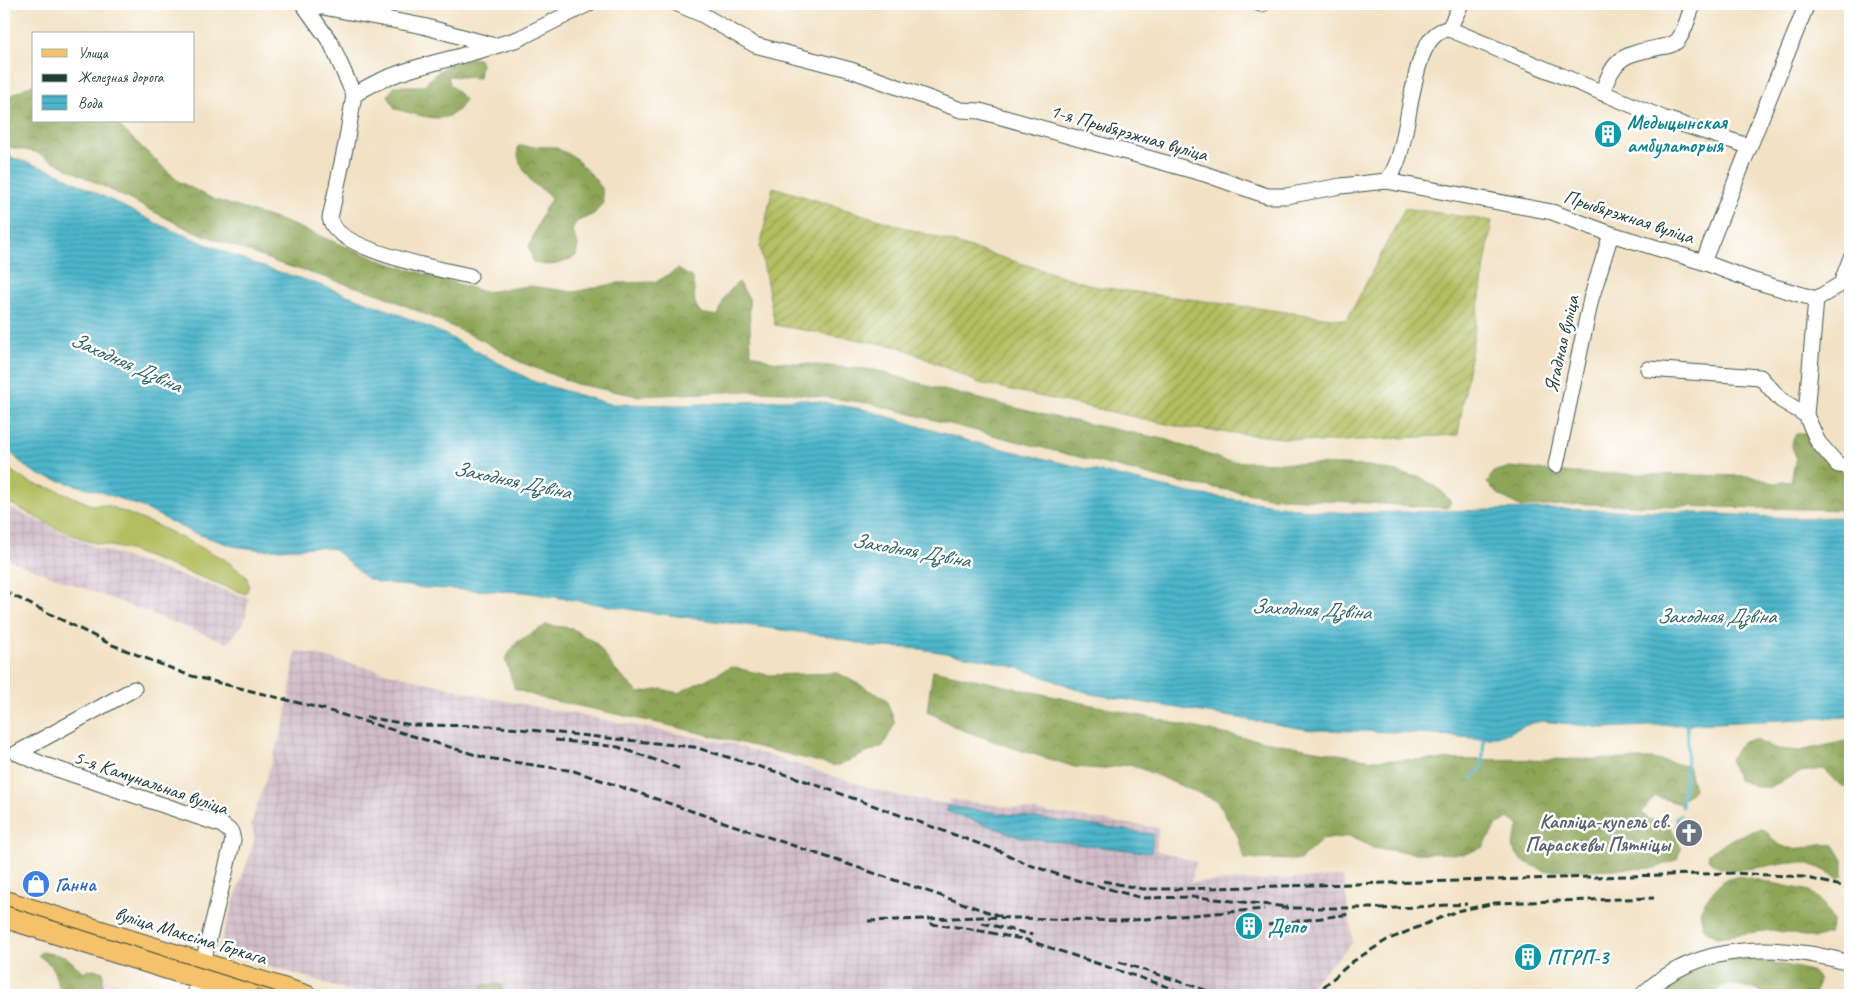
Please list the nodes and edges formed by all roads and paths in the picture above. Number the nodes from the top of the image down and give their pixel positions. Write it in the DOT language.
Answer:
graph roads {
  1 [pos="303,4"];
  2 [pos="307,4"];
  3 [pos="588,4"];
  4 [pos="678,4"];
  5 [pos="1461,4"];
  6 [pos="1693,4"];
  7 [pos="1807,4"];
  8 [pos="1449,29"];
  9 [pos="495,46"];
  10 [pos="1602,93"];
  11 [pos="354,95"];
  12 [pos="1748,146"];
  13 [pos="1386,182"];
  14 [pos="1611,234"];
  15 [pos="1850,260"];
  16 [pos="1703,262"];
  17 [pos="470,276"];
  18 [pos="1846,285"];
  19 [pos="1816,299"];
  20 [pos="1648,369"];
  21 [pos="1806,415"];
  22 [pos="1556,465"];
  23 [pos="1850,466"];
  24 [pos="134,689"];
  25 [pos="4,900"];
  26 [pos="4,918"];
  27 [pos="1850,963"];
  28 [pos="199,979"];
  29 [pos="248,995"];
  30 [pos="307,995"];
  31 [pos="1642,995"];
  1 -- 11 [label="street"];
  2 -- 9 [label="street"];
  3 -- 9 [label="street"];
  4 -- 13 [label="street, 1-я Прыбярэжная вуліца"];
  5 -- 8 [label="street"];
  6 -- 10 [label="street"];
  7 -- 12 [label="street"];
  8 -- 10 [label="street"];
  8 -- 13 [label="street"];
  9 -- 11 [label="street"];
  10 -- 12 [label="street"];
  11 -- 17 [label="street"];
  12 -- 16 [label="street"];
  13 -- 14 [label="street, Прыбярэжная вуліца"];
  14 -- 16 [label="street, Прыбярэжная вуліца"];
  14 -- 22 [label="street, Ягадная вуліца"];
  15 -- 18 [label="street"];
  16 -- 19 [label="street, Прыбярэжная вуліца"];
  18 -- 19 [label="street"];
  19 -- 21 [label="street"];
  20 -- 21 [label="street"];
  21 -- 23 [label="street"];
  24 -- 28 [label="street, 5-я Камунальная вуліца"];
  25 -- 28 [label="main road, вуліца Максіма Горкага"];
  26 -- 28 [label="main road, вуліца Максіма Горкага"];
  27 -- 31 [label="street"];
  28 -- 29 [label="main road, вуліца Максіма Горкага"];
  28 -- 30 [label="main road, вуліца Максіма Горкага"];
}
